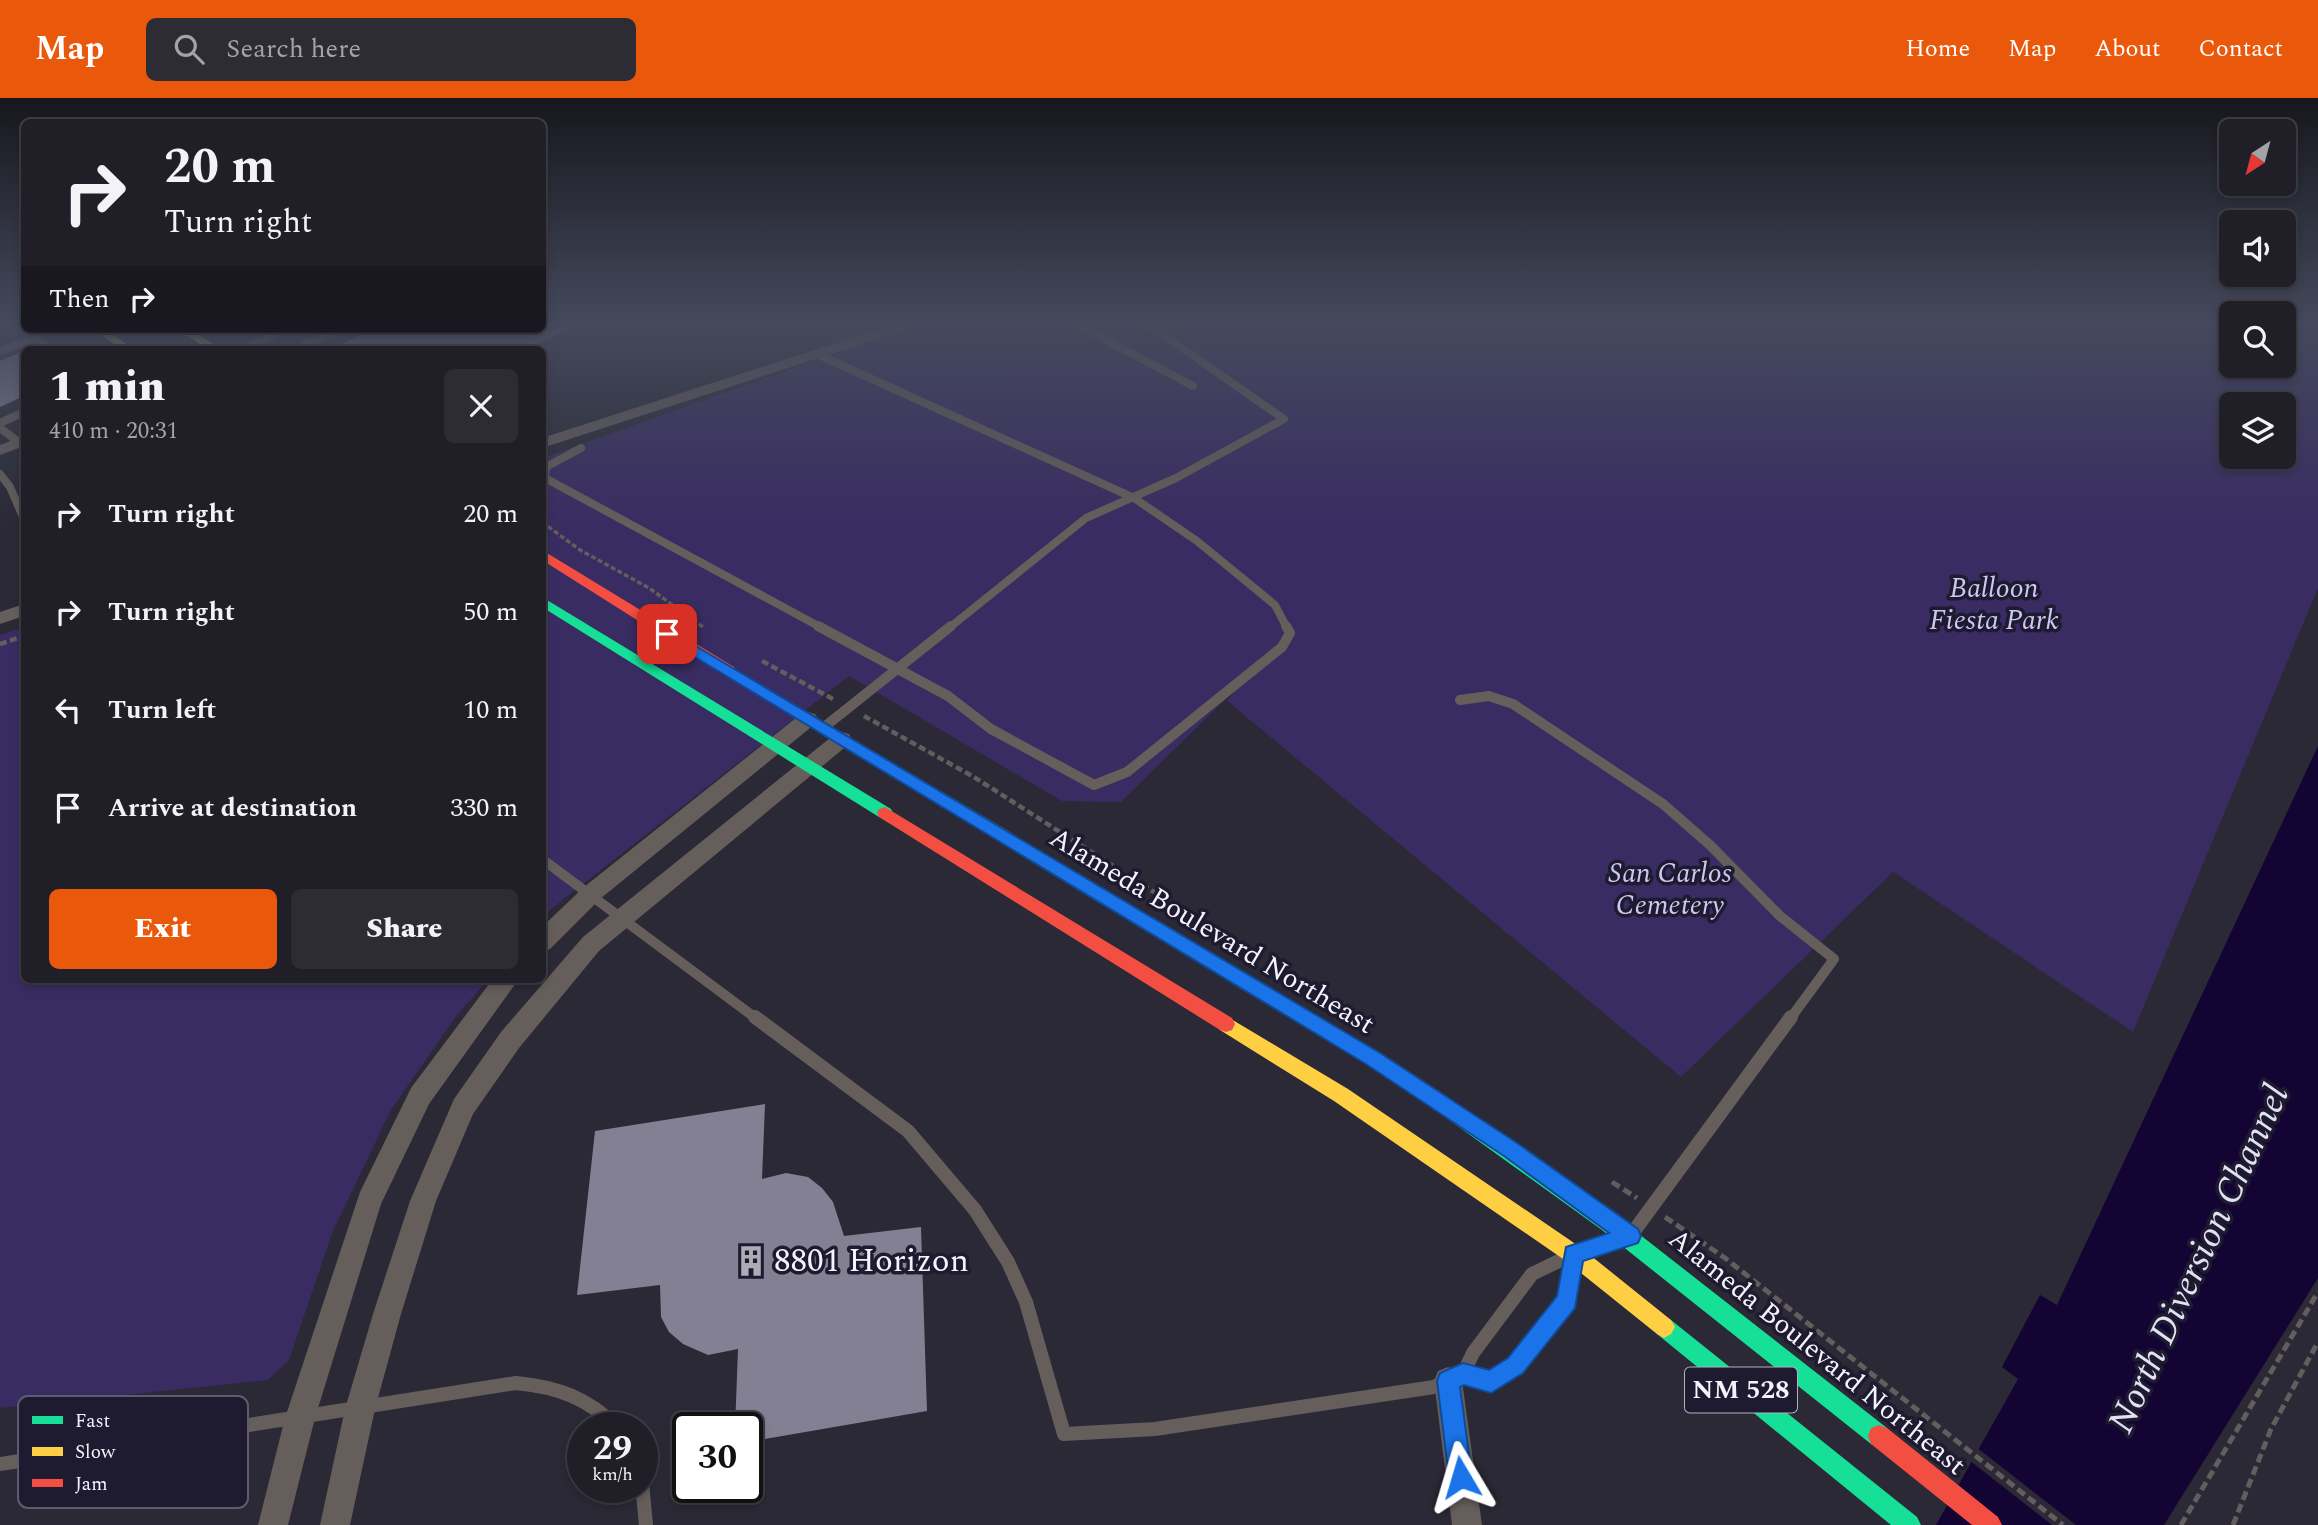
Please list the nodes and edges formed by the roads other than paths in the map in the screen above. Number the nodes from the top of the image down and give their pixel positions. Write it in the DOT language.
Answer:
graph roads {
  1 [pos="701,392"];
  2 [pos="900,392"];
  3 [pos="1245,392"];
  4 [pos="21,414"];
  5 [pos="0,425"];
  6 [pos="21,441"];
  7 [pos="21,442"];
  8 [pos="546,442"];
  9 [pos="581,448"];
  10 [pos="0,450"];
  11 [pos="546,467"];
  12 [pos="0,474"];
  13 [pos="546,479"];
  14 [pos="1134,498"];
  15 [pos="21,512"];
  16 [pos="546,557"];
  17 [pos="546,604"];
  18 [pos="21,611"];
  19 [pos="0,618"];
  20 [pos="894,669"];
  21 [pos="1460,700"];
  22 [pos="816,723"];
  23 [pos="842,739"];
  24 [pos="774,746"];
  25 [pos="807,766"];
  26 [pos="546,862"];
  27 [pos="592,893"];
  28 [pos="622,916"];
  29 [pos="546,938"];
  30 [pos="504,983"];
  31 [pos="1630,1236"];
  32 [pos="1573,1254"];
  33 [pos="1456,1378"];
  34 [pos="360,1409"];
  35 [pos="603,1412"];
  36 [pos="300,1418"];
  37 [pos="248,1426"];
  38 [pos="18,1461"];
  39 [pos="0,1464"];
  40 [pos="644,1503"];
  41 [pos="273,1525"];
  42 [pos="335,1525"];
  43 [pos="646,1525"];
  44 [pos="1467,1525"];
  45 [pos="1909,1525"];
  46 [pos="1990,1525"];
  1 -- 8 [label="street"];
  2 -- 14 [label="lane"];
  3 -- 14 [label="lane"];
  4 -- 5 [label="lane"];
  5 -- 6 [label="lane"];
  7 -- 10 [label="street"];
  9 -- 11 [label="lane"];
  12 -- 15 [label="lane"];
  13 -- 20 [label="lane"];
  14 -- 20 [label="lane"];
  14 -- 20 [label="lane"];
  16 -- 22 [label="main road, Alameda Boulevard Northeast / NM 528"];
  17 -- 24 [label="main road, NM 528"];
  18 -- 19 [label="street"];
  20 -- 22 [label="lane"];
  21 -- 31 [label="lane"];
  22 -- 23 [label="main road, Alameda Boulevard Northeast / NM 528"];
  22 -- 24 [label="street"];
  23 -- 25 [label="street"];
  23 -- 31 [label="main road, Alameda Boulevard Northeast / NM 528"];
  24 -- 25 [label="main road, NM 528"];
  24 -- 27 [label="street"];
  25 -- 28 [label="street"];
  25 -- 32 [label="main road, NM 528"];
  26 -- 27 [label="lane"];
  27 -- 28 [label="lane"];
  27 -- 29 [label="street"];
  28 -- 33 [label="lane"];
  28 -- 34 [label="street"];
  30 -- 36 [label="street"];
  31 -- 32 [label="lane"];
  31 -- 46 [label="main road, Alameda Boulevard Northeast / NM 528"];
  32 -- 33 [label="lane"];
  32 -- 33 [label="lane"];
  32 -- 45 [label="main road, NM 528"];
  33 -- 44 [label="street"];
  34 -- 35 [label="lane"];
  34 -- 36 [label="lane"];
  34 -- 42 [label="street"];
  36 -- 37 [label="lane"];
  36 -- 41 [label="street"];
  38 -- 39 [label="lane"];
  40 -- 43 [label="lane"];
}
